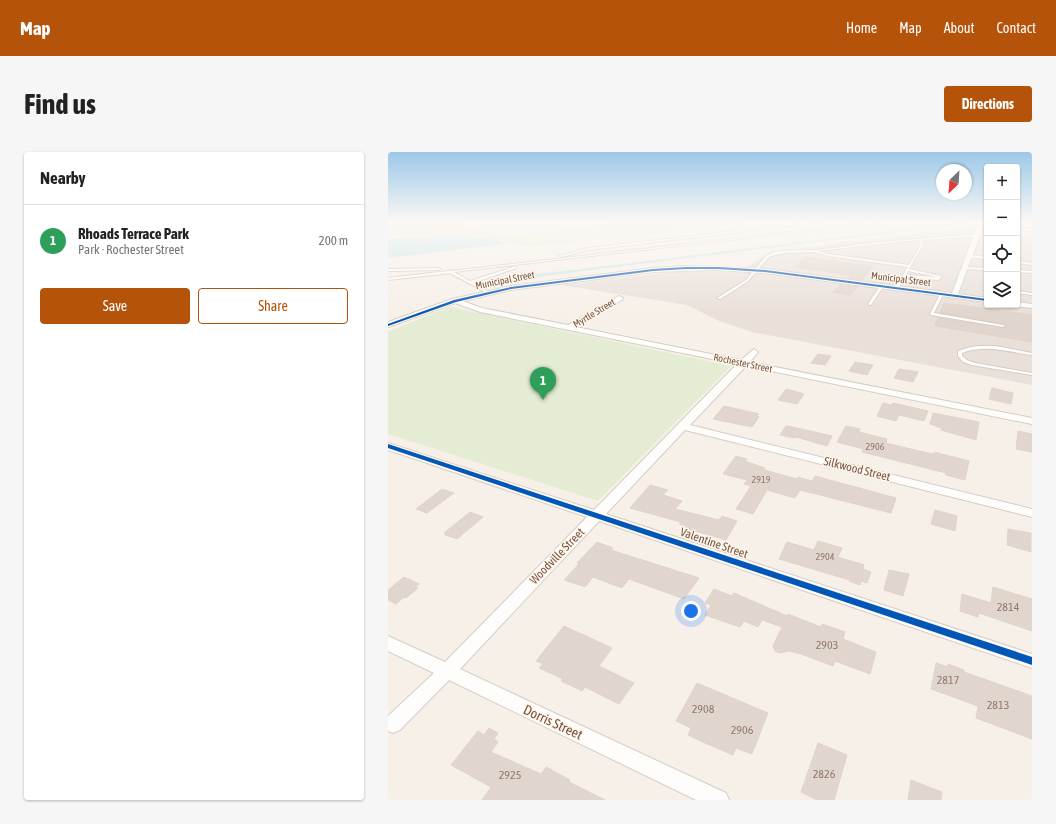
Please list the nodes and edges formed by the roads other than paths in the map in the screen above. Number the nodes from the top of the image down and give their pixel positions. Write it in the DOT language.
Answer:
graph roads {
  1 [pos="574,252"];
  2 [pos="615,252"];
  3 [pos="793,252"];
  4 [pos="818,252"];
  5 [pos="918,252"];
  6 [pos="971,252"];
  7 [pos="969,256"];
  8 [pos="984,258"];
  9 [pos="538,261"];
  10 [pos="1020,262"];
  11 [pos="528,263"];
  12 [pos="1032,264"];
  13 [pos="909,266"];
  14 [pos="964,268"];
  15 [pos="984,269"];
  16 [pos="388,270"];
  17 [pos="455,270"];
  18 [pos="754,270"];
  19 [pos="907,270"];
  20 [pos="449,271"];
  21 [pos="1020,271"];
  22 [pos="1032,272"];
  23 [pos="903,276"];
  24 [pos="388,279"];
  25 [pos="471,282"];
  26 [pos="881,287"];
  27 [pos="896,289"];
  28 [pos="1020,292"];
  29 [pos="489,293"];
  30 [pos="1032,294"];
  31 [pos="941,295"];
  32 [pos="954,296"];
  33 [pos="620,298"];
  34 [pos="720,298"];
  35 [pos="984,300"];
  36 [pos="455,301"];
  37 [pos="870,304"];
  38 [pos="1020,304"];
  39 [pos="1032,306"];
  40 [pos="388,325"];
  41 [pos="1003,326"];
  42 [pos="569,328"];
  43 [pos="754,352"];
  44 [pos="1032,354"];
  45 [pos="743,363"];
  46 [pos="1032,374"];
  47 [pos="1032,421"];
  48 [pos="682,426"];
  49 [pos="388,446"];
  50 [pos="1032,513"];
  51 [pos="596,515"];
  52 [pos="388,642"];
  53 [pos="1032,661"];
  54 [pos="447,671"];
  55 [pos="392,724"];
  56 [pos="719,800"];
  1 -- 9 [label="lane"];
  2 -- 9 [label="lane"];
  3 -- 18 [label="lane"];
  4 -- 13 [label="lane"];
  5 -- 13 [label="lane"];
  6 -- 7 [label="street"];
  7 -- 8 [label="lane"];
  7 -- 14 [label="street"];
  9 -- 11 [label="lane"];
  10 -- 12 [label="lane"];
  11 -- 17 [label="lane"];
  11 -- 25 [label="lane"];
  13 -- 19 [label="lane"];
  14 -- 15 [label="lane"];
  14 -- 32 [label="street"];
  16 -- 17 [label="lane"];
  17 -- 20 [label="lane"];
  18 -- 26 [label="street, Municipal Street"];
  18 -- 29 [label="street, Municipal Street"];
  18 -- 34 [label="lane"];
  19 -- 23 [label="lane"];
  19 -- 23 [label="lane"];
  20 -- 24 [label="lane"];
  20 -- 25 [label="lane"];
  21 -- 22 [label="lane"];
  23 -- 27 [label="lane"];
  25 -- 29 [label="lane"];
  26 -- 27 [label="street, Municipal Street"];
  26 -- 37 [label="lane"];
  27 -- 31 [label="street, Municipal Street"];
  28 -- 30 [label="lane"];
  29 -- 36 [label="street, Municipal Street"];
  31 -- 32 [label="street, Municipal Street"];
  31 -- 41 [label="lane"];
  32 -- 35 [label="street, Municipal Street"];
  33 -- 42 [label="street, Myrtle Street"];
  36 -- 40 [label="street, Municipal Street"];
  36 -- 42 [label="street, Rochester Street"];
  38 -- 39 [label="street"];
  42 -- 45 [label="street, Rochester Street"];
  43 -- 45 [label="street, Woodville Street"];
  44 -- 46 [label="lane"];
  45 -- 47 [label="street, Rochester Street"];
  45 -- 48 [label="street, Woodville Street"];
  48 -- 50 [label="street, Silkwood Street"];
  48 -- 51 [label="street, Woodville Street"];
  49 -- 51 [label="street, Valentine Street"];
  51 -- 53 [label="street, Valentine Street"];
  51 -- 54 [label="street, Woodville Street"];
  52 -- 54 [label="street, Dorris Street"];
  54 -- 55 [label="street, Woodville Street"];
  54 -- 56 [label="street, Dorris Street"];
}
